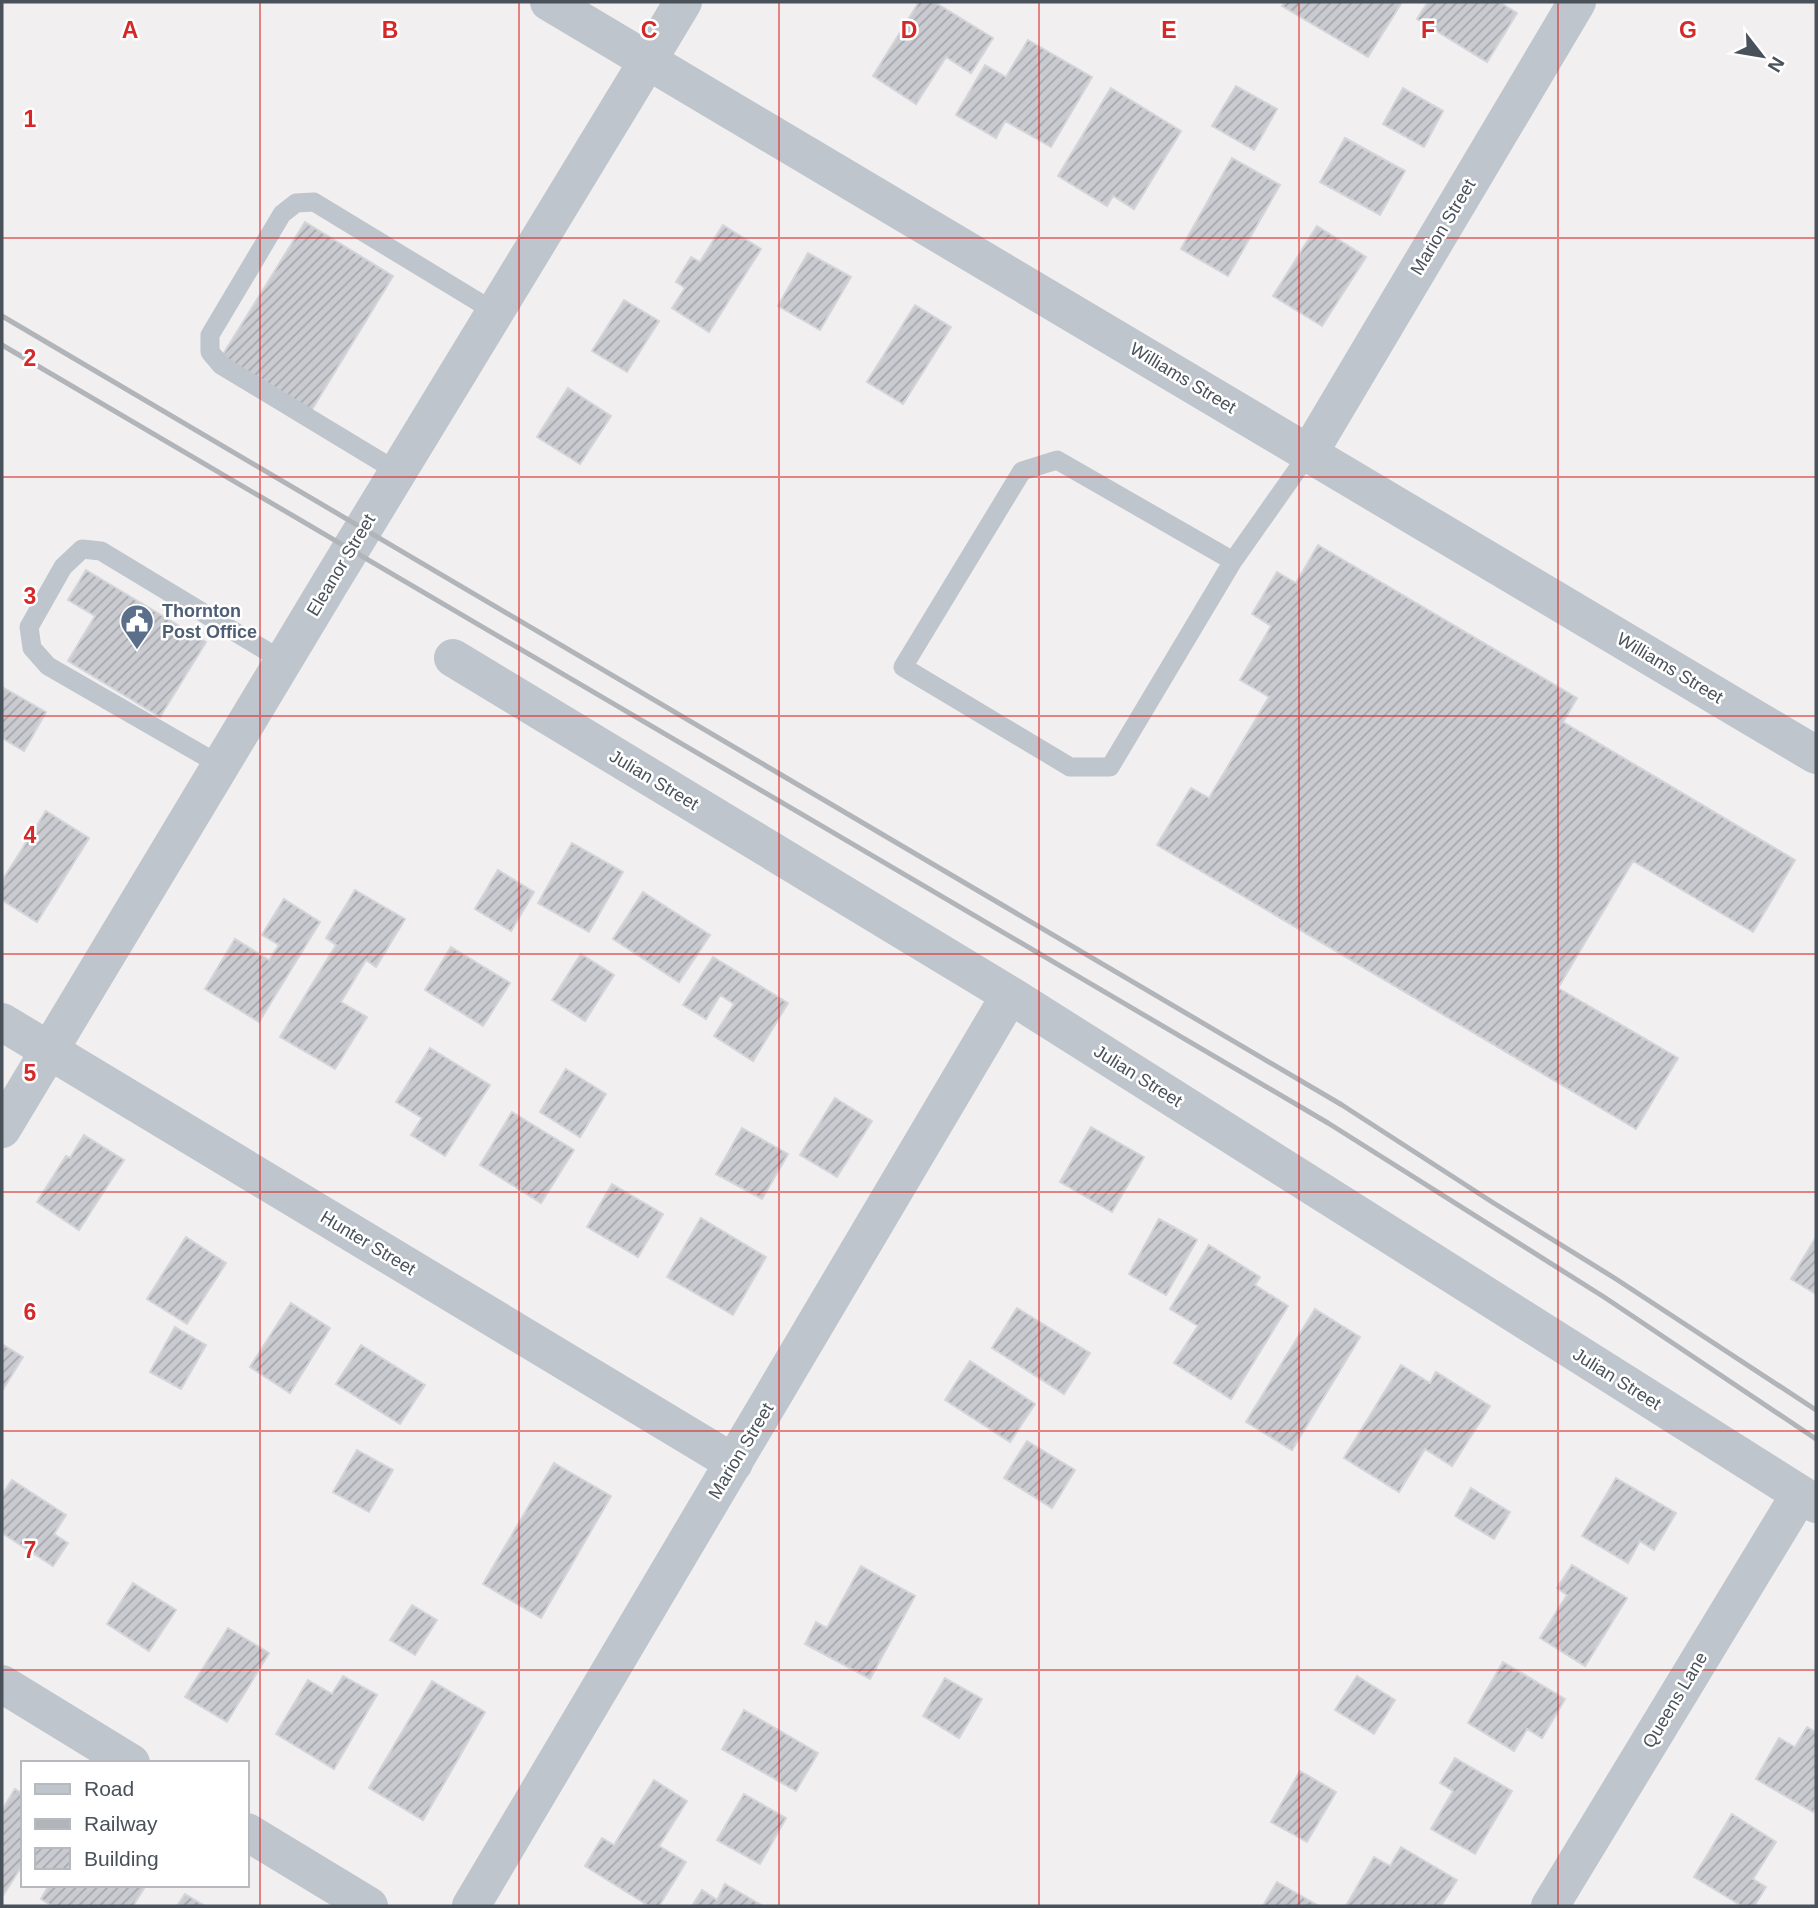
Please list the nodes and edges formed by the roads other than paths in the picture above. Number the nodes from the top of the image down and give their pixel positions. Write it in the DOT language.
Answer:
graph roads {
  1 [pos="549,2"];
  2 [pos="683,2"];
  3 [pos="1577,2"];
  4 [pos="647,62"];
  5 [pos="495,312"];
  6 [pos="1309,453"];
  7 [pos="398,472"];
  8 [pos="1233,561"];
  9 [pos="453,658"];
  10 [pos="284,661"];
  11 [pos="1816,755"];
  12 [pos="220,765"];
  13 [pos="1010,995"];
  14 [pos="2,1022"];
  15 [pos="49,1051"];
  16 [pos="2,1129"];
  17 [pos="734,1463"];
  18 [pos="1808,1499"];
  19 [pos="2,1684"];
  20 [pos="128,1761"];
  21 [pos="248,1833"];
  22 [pos="369,1906"];
  23 [pos="471,1906"];
  24 [pos="1550,1906"];
  1 -- 4 [label="street, Williams Street"];
  2 -- 4 [label="street, Eleanor Street"];
  3 -- 6 [label="street, Marion Street"];
  4 -- 5 [label="street, Eleanor Street"];
  4 -- 6 [label="street, Williams Street"];
  5 -- 7 [label="street, Eleanor Street"];
  5 -- 7 [label="lane"];
  6 -- 8 [label="lane"];
  6 -- 11 [label="street, Williams Street"];
  7 -- 10 [label="street, Eleanor Street"];
  8 -- 8 [label="lane"];
  9 -- 13 [label="street, Julian Street"];
  10 -- 12 [label="street, Eleanor Street"];
  10 -- 12 [label="lane"];
  12 -- 15 [label="street, Eleanor Street"];
  13 -- 17 [label="street, Marion Street"];
  13 -- 18 [label="street, Julian Street"];
  14 -- 15 [label="street, Hunter Street"];
  15 -- 16 [label="street, Eleanor Street"];
  15 -- 17 [label="street, Hunter Street"];
  17 -- 23 [label="street, Marion Street"];
  18 -- 24 [label="street, Queens Lane"];
  19 -- 20 [label="street"];
  21 -- 22 [label="street"];
}
